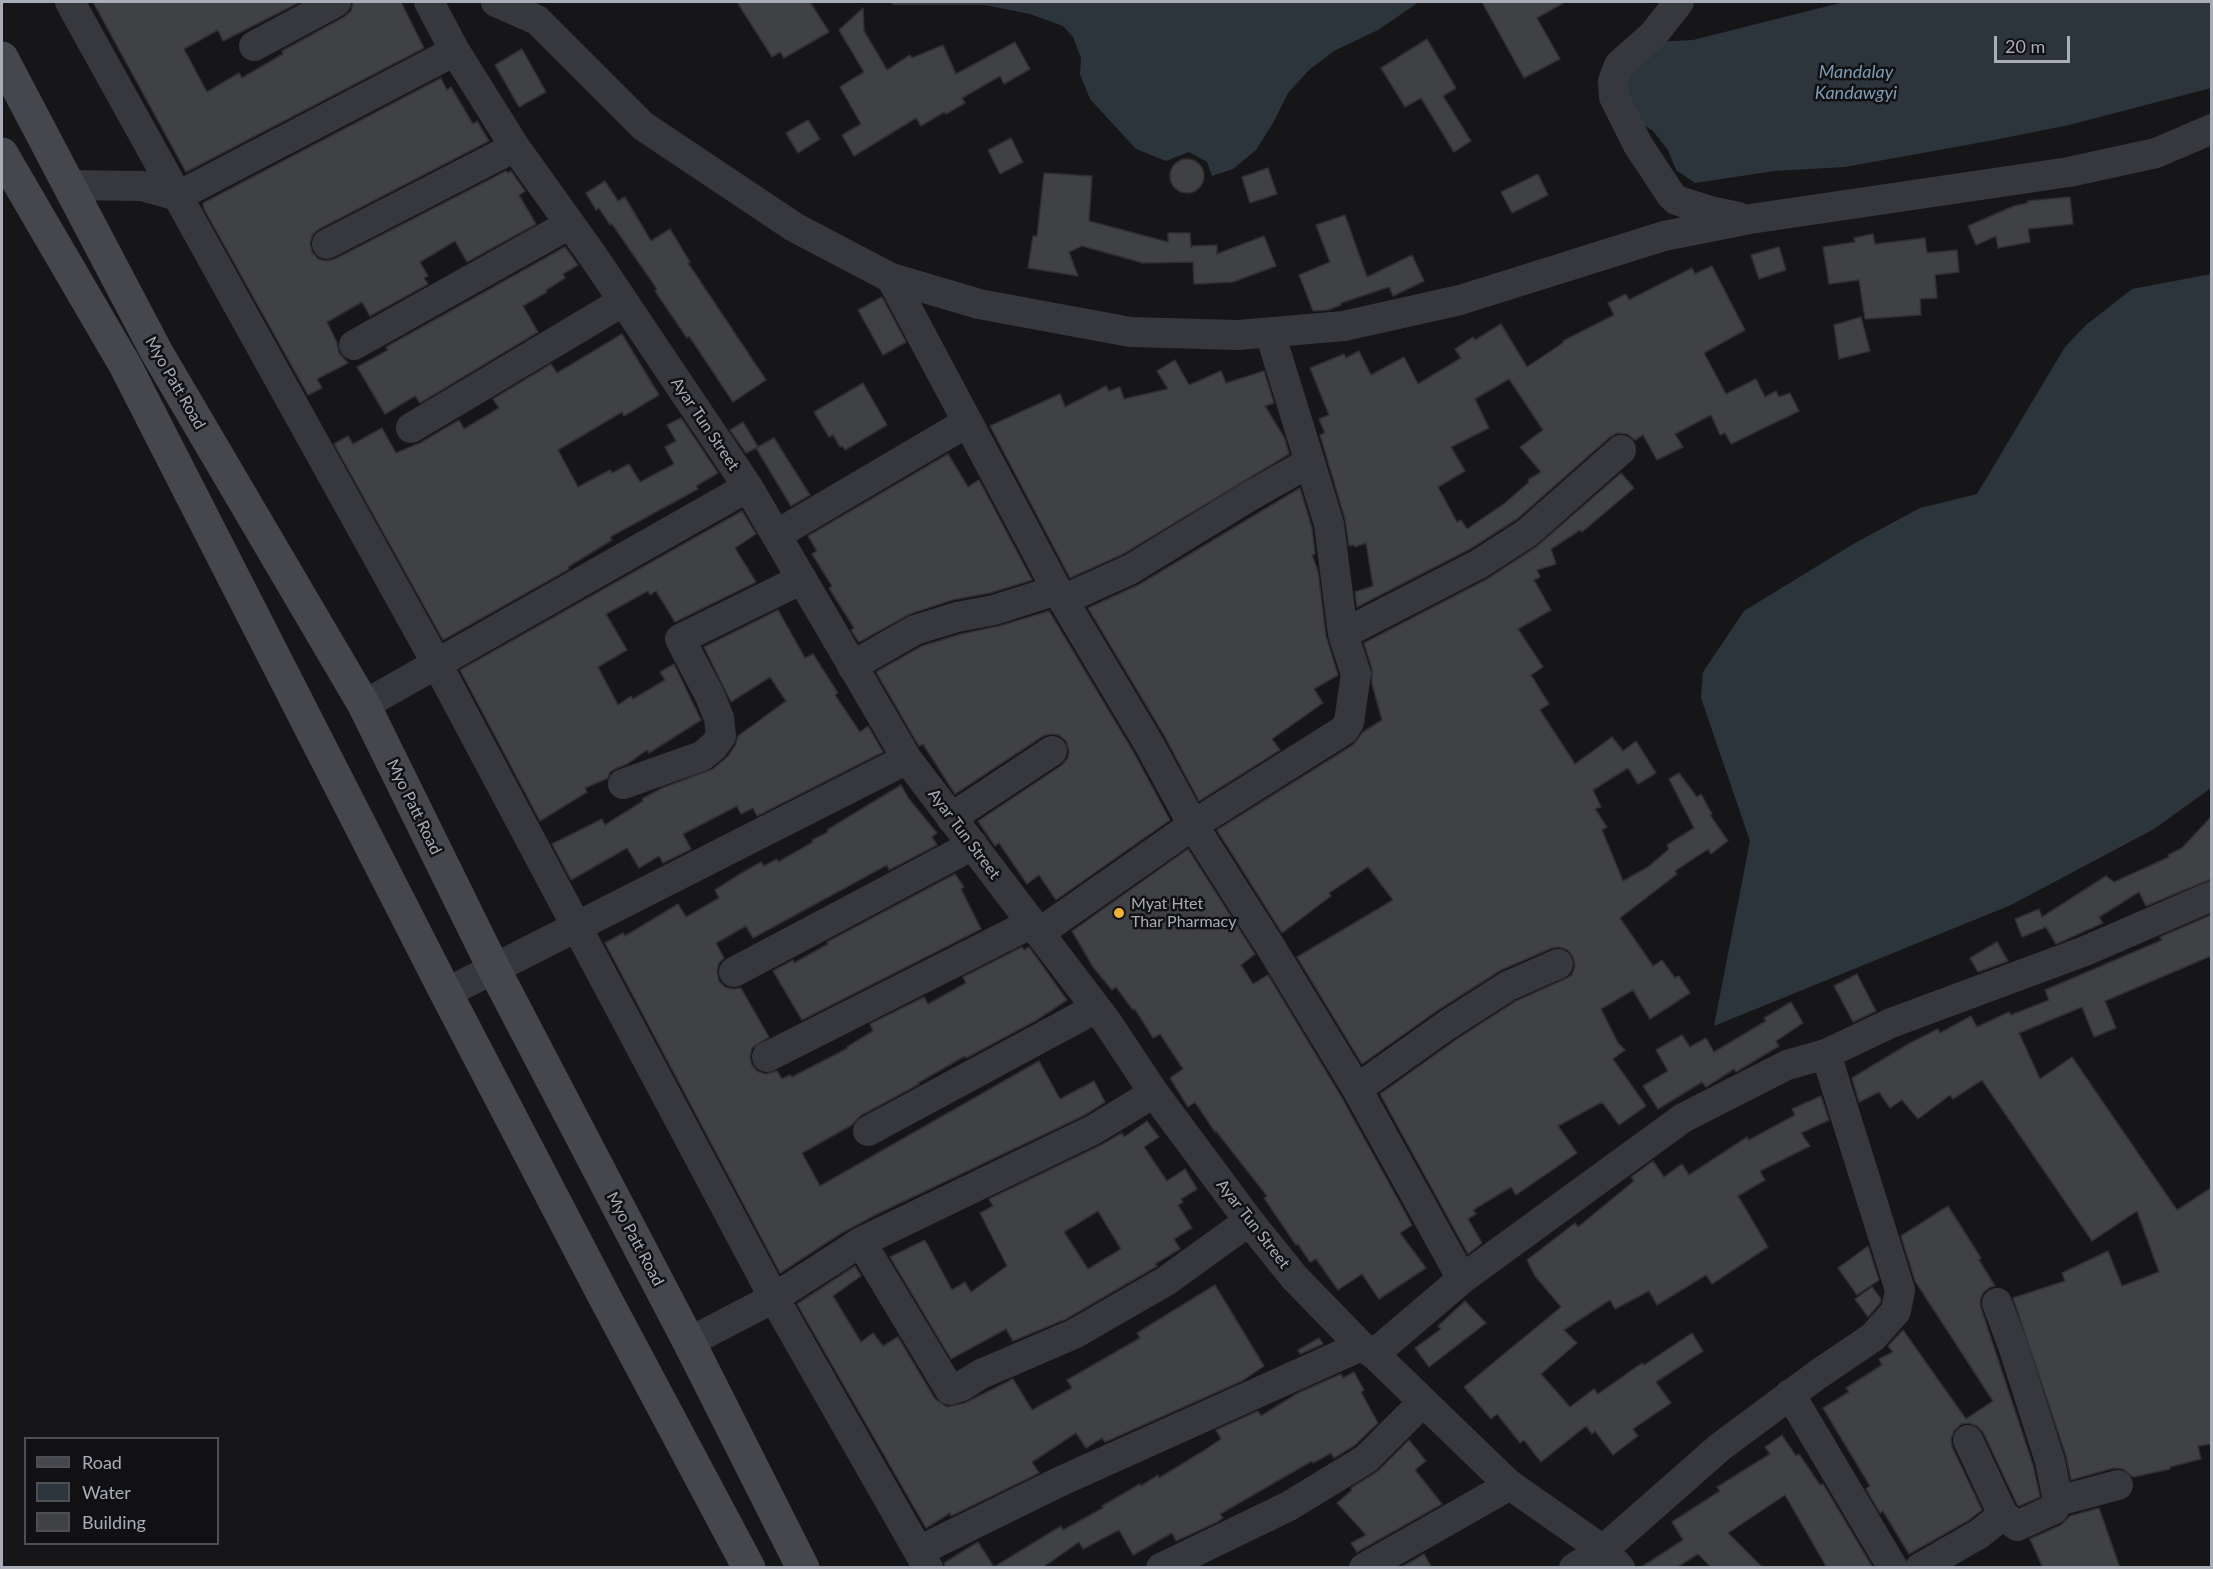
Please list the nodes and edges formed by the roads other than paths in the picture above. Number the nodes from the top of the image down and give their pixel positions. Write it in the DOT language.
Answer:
graph roads {
  1 [pos="70,2"];
  2 [pos="336,2"];
  3 [pos="429,2"];
  4 [pos="496,2"];
  5 [pos="1679,2"];
  6 [pos="254,46"];
  7 [pos="455,51"];
  8 [pos="2,58"];
  9 [pos="2211,129"];
  10 [pos="515,147"];
  11 [pos="2,154"];
  12 [pos="67,185"];
  13 [pos="178,196"];
  14 [pos="1750,219"];
  15 [pos="570,224"];
  16 [pos="327,244"];
  17 [pos="891,278"];
  18 [pos="622,302"];
  19 [pos="1270,333"];
  20 [pos="354,345"];
  21 [pos="156,351"];
  22 [pos="125,365"];
  23 [pos="968,422"];
  24 [pos="411,428"];
  25 [pos="1621,450"];
  26 [pos="1310,462"];
  27 [pos="748,487"];
  28 [pos="776,535"];
  29 [pos="802,579"];
  30 [pos="1060,595"];
  31 [pos="1343,634"];
  32 [pos="436,664"];
  33 [pos="852,666"];
  34 [pos="363,705"];
  35 [pos="1052,751"];
  36 [pos="907,759"];
  37 [pos="622,784"];
  38 [pos="951,818"];
  39 [pos="1193,825"];
  40 [pos="973,845"];
  41 [pos="2211,896"];
  42 [pos="576,926"];
  43 [pos="1035,928"];
  44 [pos="1558,964"];
  45 [pos="494,969"];
  46 [pos="734,972"];
  47 [pos="446,993"];
  48 [pos="1096,1008"];
  49 [pos="1826,1054"];
  50 [pos="767,1058"];
  51 [pos="1357,1089"];
  52 [pos="1154,1093"];
  53 [pos="868,1131"];
  54 [pos="1249,1221"];
  55 [pos="861,1242"];
  56 [pos="1462,1279"];
  57 [pos="774,1299"];
  58 [pos="1997,1304"];
  59 [pos="689,1342"];
  60 [pos="1367,1350"];
  61 [pos="1791,1394"];
  62 [pos="1423,1402"];
  63 [pos="1968,1440"];
  64 [pos="1510,1485"];
  65 [pos="2118,1485"];
  66 [pos="2058,1501"];
  67 [pos="2003,1515"];
  68 [pos="923,1559"];
  69 [pos="1611,1559"];
  70 [pos="749,1568"];
  71 [pos="803,1568"];
  72 [pos="1161,1568"];
  73 [pos="1364,1568"];
  74 [pos="1574,1568"];
  75 [pos="1893,1568"];
  76 [pos="1920,1568"];
  1 -- 13 [label="street"];
  2 -- 6 [label="street"];
  3 -- 7 [label="street, Ayar Tun Street"];
  4 -- 17 [label="street"];
  5 -- 14 [label="street"];
  7 -- 10 [label="street, Ayar Tun Street"];
  7 -- 13 [label="street"];
  8 -- 12 [label="main road, Myo Patt Road"];
  9 -- 14 [label="street"];
  10 -- 15 [label="street, Ayar Tun Street"];
  10 -- 16 [label="street"];
  11 -- 22 [label="main road"];
  12 -- 13 [label="street"];
  12 -- 21 [label="main road, Myo Patt Road"];
  13 -- 32 [label="street"];
  14 -- 19 [label="street"];
  15 -- 18 [label="street, Ayar Tun Street"];
  15 -- 20 [label="street"];
  17 -- 19 [label="street"];
  17 -- 23 [label="street"];
  18 -- 24 [label="street"];
  18 -- 27 [label="street, Ayar Tun Street"];
  19 -- 26 [label="street"];
  21 -- 22 [label="main road"];
  21 -- 34 [label="main road, Myo Patt Road"];
  22 -- 47 [label="main road"];
  23 -- 28 [label="street"];
  23 -- 30 [label="street"];
  25 -- 31 [label="street"];
  26 -- 30 [label="street"];
  26 -- 31 [label="street"];
  27 -- 28 [label="street, Ayar Tun Street"];
  27 -- 32 [label="street"];
  28 -- 29 [label="street, Ayar Tun Street"];
  29 -- 33 [label="street, Ayar Tun Street"];
  29 -- 37 [label="street"];
  30 -- 33 [label="street"];
  30 -- 39 [label="street"];
  31 -- 39 [label="street"];
  32 -- 34 [label="street"];
  32 -- 42 [label="street"];
  33 -- 36 [label="street, Ayar Tun Street"];
  34 -- 45 [label="main road, Myo Patt Road"];
  35 -- 38 [label="street"];
  36 -- 38 [label="street, Ayar Tun Street"];
  36 -- 42 [label="street"];
  38 -- 40 [label="street, Ayar Tun Street"];
  39 -- 43 [label="street"];
  39 -- 51 [label="street"];
  40 -- 43 [label="street, Ayar Tun Street"];
  40 -- 46 [label="street"];
  41 -- 49 [label="street"];
  42 -- 45 [label="street"];
  42 -- 57 [label="street"];
  43 -- 48 [label="street, Ayar Tun Street"];
  43 -- 50 [label="street"];
  44 -- 51 [label="street"];
  45 -- 47 [label="street"];
  45 -- 59 [label="main road, Myo Patt Road"];
  47 -- 70 [label="main road"];
  48 -- 52 [label="street, Ayar Tun Street"];
  48 -- 53 [label="street"];
  49 -- 56 [label="street"];
  49 -- 61 [label="street"];
  51 -- 56 [label="street"];
  52 -- 54 [label="street, Ayar Tun Street"];
  52 -- 55 [label="street"];
  54 -- 55 [label="street"];
  54 -- 60 [label="street, Ayar Tun Street"];
  55 -- 57 [label="street"];
  56 -- 60 [label="street"];
  57 -- 59 [label="street"];
  57 -- 68 [label="street"];
  58 -- 66 [label="street"];
  59 -- 71 [label="main road, Myo Patt Road"];
  60 -- 62 [label="street, Ayar Tun Street"];
  60 -- 68 [label="street"];
  61 -- 69 [label="street"];
  61 -- 75 [label="street"];
  62 -- 64 [label="street, Ayar Tun Street"];
  62 -- 72 [label="street"];
  63 -- 67 [label="street"];
  64 -- 69 [label="street, Ayar Tun Street"];
  64 -- 73 [label="street"];
  65 -- 66 [label="street"];
  66 -- 67 [label="street"];
  67 -- 76 [label="street"];
  69 -- 74 [label="street"];
}
